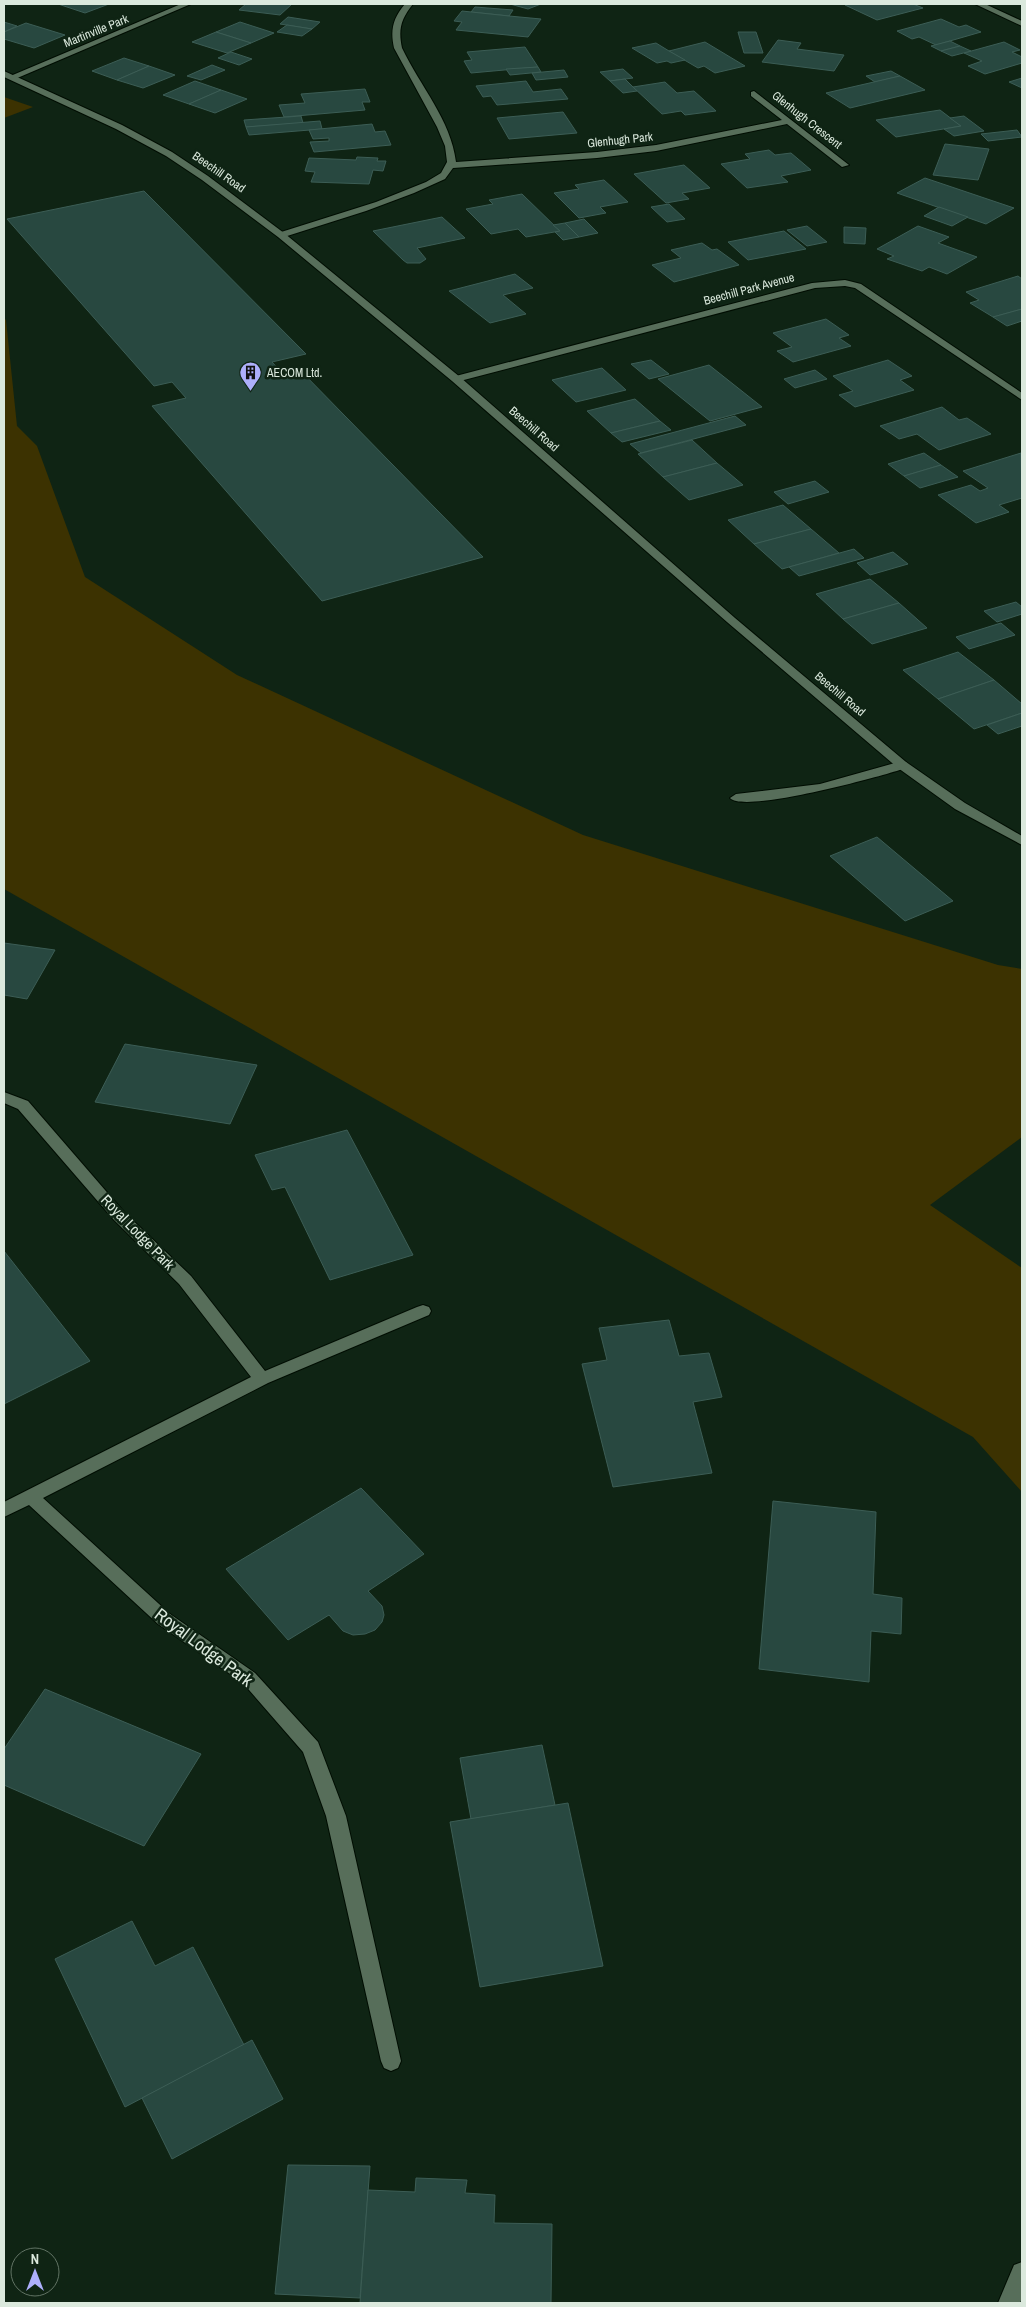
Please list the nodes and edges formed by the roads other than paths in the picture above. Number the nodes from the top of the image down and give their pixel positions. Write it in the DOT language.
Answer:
graph roads {
  1 [pos="187,4"];
  2 [pos="409,4"];
  3 [pos="979,4"];
  4 [pos="1022,24"];
  5 [pos="8,75"];
  6 [pos="754,94"];
  7 [pos="789,121"];
  8 [pos="452,165"];
  9 [pos="845,165"];
  10 [pos="281,235"];
  11 [pos="456,379"];
  12 [pos="1022,397"];
  13 [pos="902,765"];
  14 [pos="736,798"];
  15 [pos="1022,841"];
  16 [pos="4,1097"];
  17 [pos="423,1311"];
  18 [pos="262,1379"];
  19 [pos="30,1496"];
  20 [pos="4,1510"];
  21 [pos="391,2061"];
  22 [pos="1022,2274"];
  23 [pos="1010,2303"];
  1 -- 5 [label="street, Martinville Park"];
  2 -- 8 [label="street"];
  3 -- 4 [label="street"];
  5 -- 10 [label="street, Beechill Road"];
  6 -- 7 [label="street, Glenhugh Crescent"];
  7 -- 8 [label="street, Glenhugh Park"];
  7 -- 9 [label="street, Glenhugh Crescent"];
  8 -- 10 [label="street"];
  10 -- 11 [label="street, Beechill Road"];
  11 -- 12 [label="street, Beechill Park Avenue"];
  11 -- 13 [label="street, Beechill Road"];
  13 -- 14 [label="street"];
  13 -- 15 [label="street, Beechill Road"];
  16 -- 18 [label="street, Royal Lodge Park"];
  17 -- 18 [label="street"];
  18 -- 19 [label="street"];
  19 -- 20 [label="street"];
  19 -- 21 [label="street, Royal Lodge Park"];
  22 -- 23 [label="street"];
}
